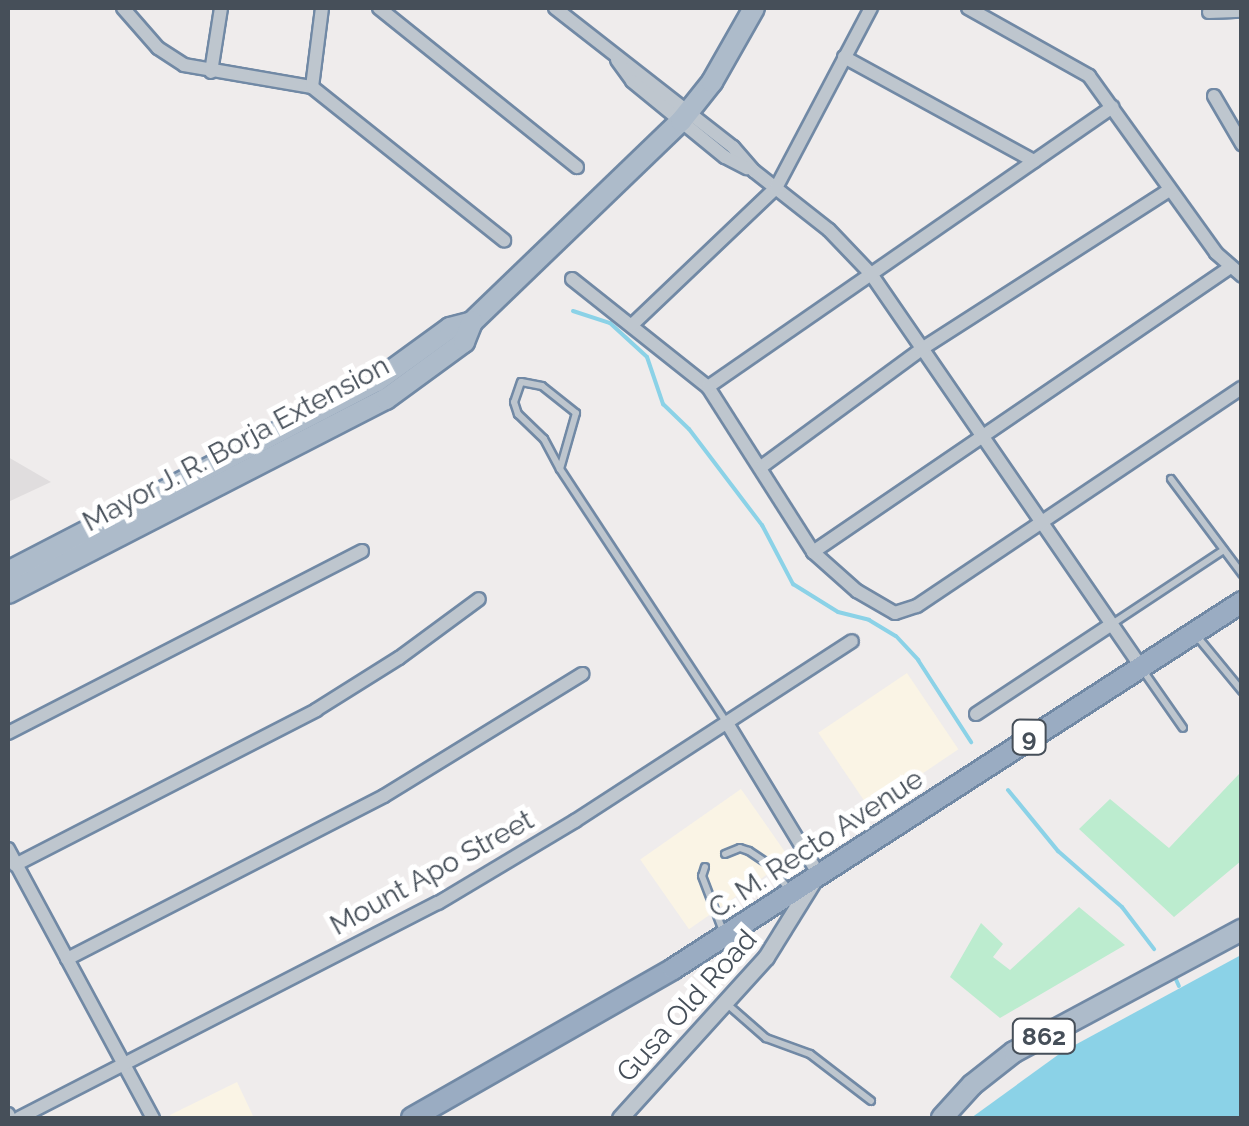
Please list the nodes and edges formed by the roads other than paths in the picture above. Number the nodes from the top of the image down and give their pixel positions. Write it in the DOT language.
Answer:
graph roads {
  1 [pos="123,8"];
  2 [pos="220,8"];
  3 [pos="322,8"];
  4 [pos="379,8"];
  5 [pos="555,8"];
  6 [pos="754,8"];
  7 [pos="871,8"];
  8 [pos="968,8"];
  9 [pos="1242,11"];
  10 [pos="1209,12"];
  11 [pos="844,57"];
  12 [pos="211,72"];
  13 [pos="312,87"];
  14 [pos="1214,96"];
  15 [pos="1112,107"];
  16 [pos="685,116"];
  17 [pos="1242,144"];
  18 [pos="1034,161"];
  19 [pos="578,167"];
  20 [pos="776,188"];
  21 [pos="1170,190"];
  22 [pos="504,240"];
  23 [pos="1235,272"];
  24 [pos="871,274"];
  25 [pos="572,280"];
  26 [pos="633,324"];
  27 [pos="920,350"];
  28 [pos="708,386"];
  29 [pos="1242,388"];
  30 [pos="984,438"];
  31 [pos="761,467"];
  32 [pos="560,469"];
  33 [pos="1170,479"];
  34 [pos="132,520"];
  35 [pos="1043,524"];
  36 [pos="1224,550"];
  37 [pos="362,551"];
  38 [pos="813,552"];
  39 [pos="8,572"];
  40 [pos="1242,574"];
  41 [pos="8,594"];
  42 [pos="479,599"];
  43 [pos="1242,602"];
  44 [pos="1112,624"];
  45 [pos="1194,632"];
  46 [pos="852,640"];
  47 [pos="1140,666"];
  48 [pos="582,674"];
  49 [pos="1242,691"];
  50 [pos="976,714"];
  51 [pos="727,723"];
  52 [pos="1183,728"];
  53 [pos="8,733"];
  54 [pos="8,849"];
  55 [pos="726,854"];
  56 [pos="16,865"];
  57 [pos="706,867"];
  58 [pos="818,873"];
  59 [pos="791,891"];
  60 [pos="1242,930"];
  61 [pos="726,936"];
  62 [pos="68,959"];
  63 [pos="726,1003"];
  64 [pos="124,1064"];
  65 [pos="871,1100"];
  66 [pos="19,1118"];
  67 [pos="153,1118"];
  68 [pos="412,1118"];
  69 [pos="620,1118"];
  70 [pos="942,1118"];
  1 -- 12 [label="street"];
  2 -- 12 [label="street"];
  3 -- 13 [label="street"];
  4 -- 19 [label="street"];
  5 -- 16 [label="street"];
  6 -- 16 [label="main road, Mayor J. R. Borja Extension"];
  7 -- 11 [label="street"];
  8 -- 15 [label="street"];
  9 -- 10 [label="street"];
  11 -- 18 [label="street"];
  11 -- 20 [label="street"];
  12 -- 13 [label="street"];
  13 -- 22 [label="street"];
  14 -- 17 [label="street"];
  15 -- 18 [label="street"];
  15 -- 21 [label="street"];
  16 -- 20 [label="street"];
  16 -- 34 [label="main road, Mayor J. R. Borja Extension"];
  18 -- 24 [label="street"];
  20 -- 24 [label="street"];
  20 -- 26 [label="street"];
  21 -- 23 [label="street"];
  21 -- 27 [label="street"];
  23 -- 30 [label="street"];
  24 -- 27 [label="street"];
  24 -- 28 [label="street"];
  25 -- 26 [label="street"];
  26 -- 28 [label="street"];
  27 -- 30 [label="street"];
  27 -- 31 [label="street"];
  28 -- 31 [label="street"];
  29 -- 35 [label="street"];
  30 -- 35 [label="street"];
  30 -- 38 [label="street"];
  31 -- 38 [label="street"];
  32 -- 32 [label="lane"];
  32 -- 51 [label="lane"];
  33 -- 36 [label="lane"];
  34 -- 39 [label="main road, Mayor J. R. Borja Extension"];
  34 -- 41 [label="main road, Mayor J. R. Borja Extension"];
  35 -- 38 [label="street"];
  35 -- 44 [label="street"];
  36 -- 40 [label="lane"];
  36 -- 44 [label="lane"];
  37 -- 53 [label="street"];
  42 -- 56 [label="street"];
  43 -- 45 [label="highway, C. M. Recto Avenue / 9"];
  44 -- 47 [label="street"];
  44 -- 50 [label="street"];
  45 -- 47 [label="highway, C. M. Recto Avenue / 9"];
  45 -- 49 [label="lane"];
  46 -- 51 [label="street, Mount Apo Street"];
  47 -- 52 [label="lane"];
  47 -- 58 [label="highway, C. M. Recto Avenue / 9"];
  48 -- 62 [label="street"];
  51 -- 58 [label="street"];
  51 -- 64 [label="street, Mount Apo Street"];
  54 -- 56 [label="street"];
  55 -- 59 [label="lane"];
  56 -- 62 [label="street"];
  57 -- 61 [label="lane"];
  58 -- 59 [label="highway, C. M. Recto Avenue / 9"];
  58 -- 63 [label="street, Gusa Old Road"];
  59 -- 61 [label="highway, C. M. Recto Avenue / 9"];
  60 -- 70 [label="main road, 862"];
  61 -- 68 [label="highway, C. M. Recto Avenue / 9"];
  62 -- 64 [label="street"];
  63 -- 65 [label="lane"];
  63 -- 69 [label="street, Gusa Old Road"];
  64 -- 66 [label="street, Mount Apo Street"];
  64 -- 67 [label="street"];
}
